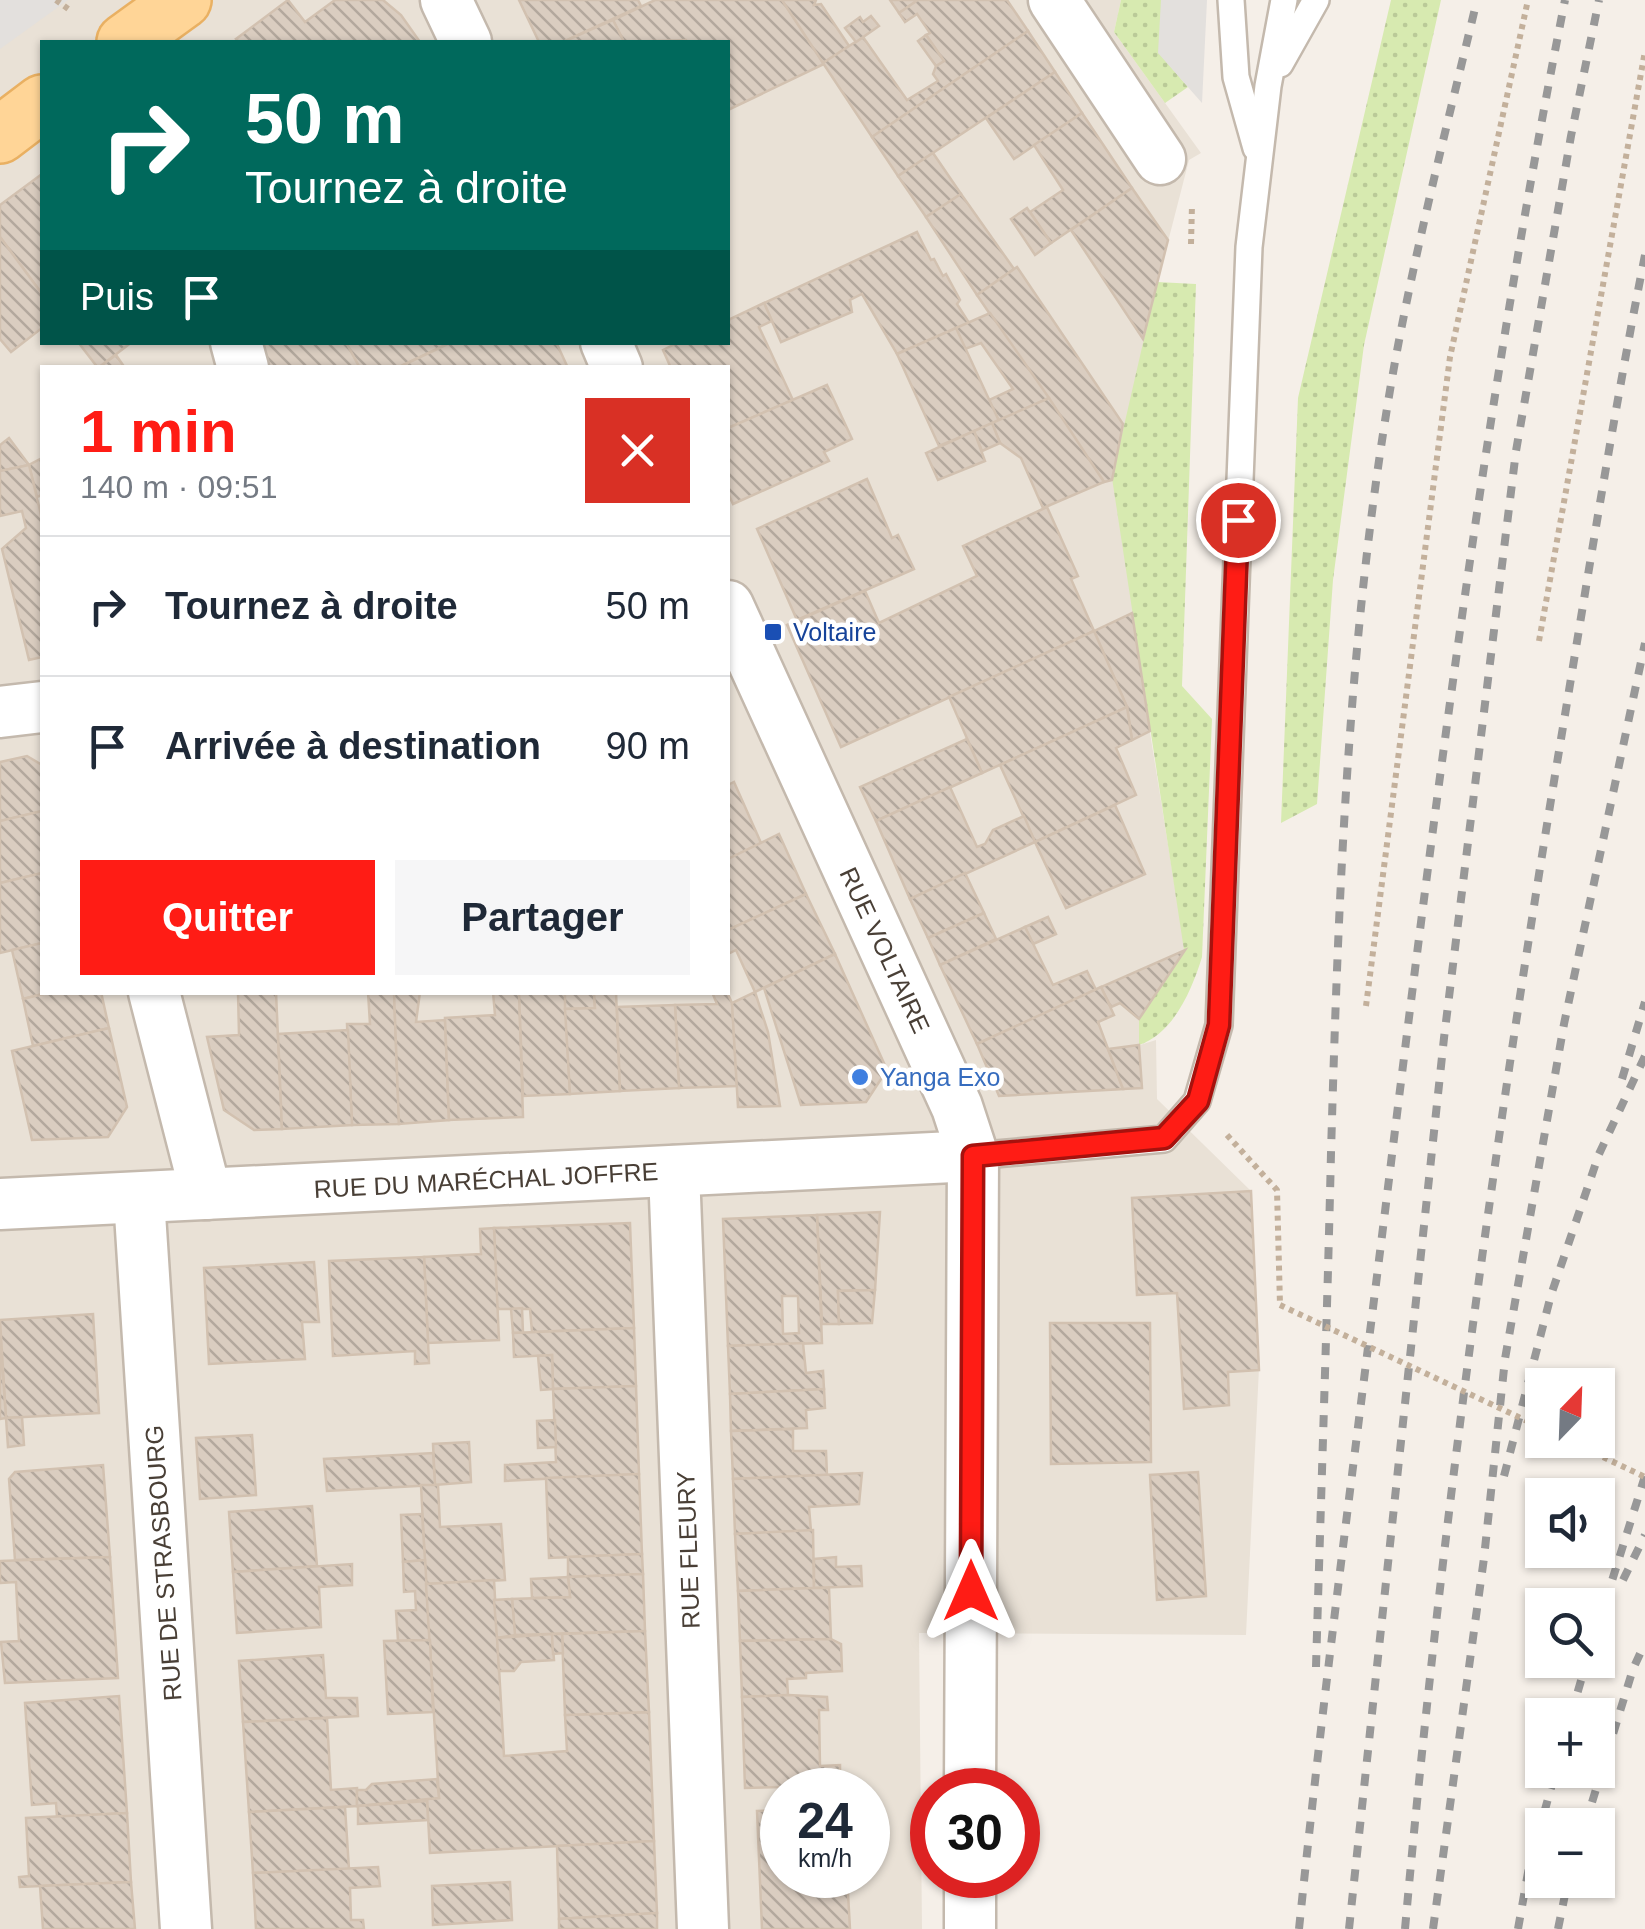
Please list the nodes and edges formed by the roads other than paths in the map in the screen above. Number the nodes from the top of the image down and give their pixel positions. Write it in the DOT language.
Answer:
graph roads {
  1 [pos="183,0"];
  2 [pos="446,0"];
  3 [pos="1054,0"];
  4 [pos="1231,0"];
  5 [pos="1284,0"];
  6 [pos="1316,0"];
  7 [pos="128,40"];
  8 [pos="465,40"];
  9 [pos="1268,86"];
  10 [pos="40,104"];
  11 [pos="0,134"];
  12 [pos="1259,158"];
  13 [pos="1160,159"];
  14 [pos="730,610"];
  15 [pos="40,707"];
  16 [pos="0,712"];
  17 [pos="155,995"];
  18 [pos="973,1156"];
  19 [pos="674,1171"];
  20 [pos="206,1194"];
  21 [pos="140,1198"];
  22 [pos="0,1204"];
  23 [pos="970,1768"];
  24 [pos="970,1898"];
  25 [pos="186,1929"];
  26 [pos="702,1929"];
  27 [pos="970,1929"];
  1 -- 7 [label="main road"];
  2 -- 8 [label="street"];
  3 -- 13 [label="street"];
  4 -- 12 [label="lane"];
  5 -- 9 [label="lane"];
  6 -- 9 [label="lane"];
  9 -- 12 [label="lane"];
  10 -- 11 [label="main road"];
  12 -- 18 [label="lane"];
  14 -- 18 [label="street, RUE VOLTAIRE"];
  15 -- 16 [label="street"];
  17 -- 20 [label="street"];
  18 -- 19 [label="street, RUE DU MARÉCHAL JOFFRE"];
  18 -- 23 [label="street, RUE VOLTAIRE"];
  19 -- 20 [label="street, RUE DU MARÉCHAL JOFFRE"];
  19 -- 26 [label="street, RUE FLEURY"];
  20 -- 21 [label="street, RUE DU MARÉCHAL JOFFRE"];
  21 -- 22 [label="street, RUE DU MARÉCHAL JOFFRE"];
  21 -- 25 [label="street, RUE DE STRASBOURG"];
  24 -- 27 [label="street"];
}
